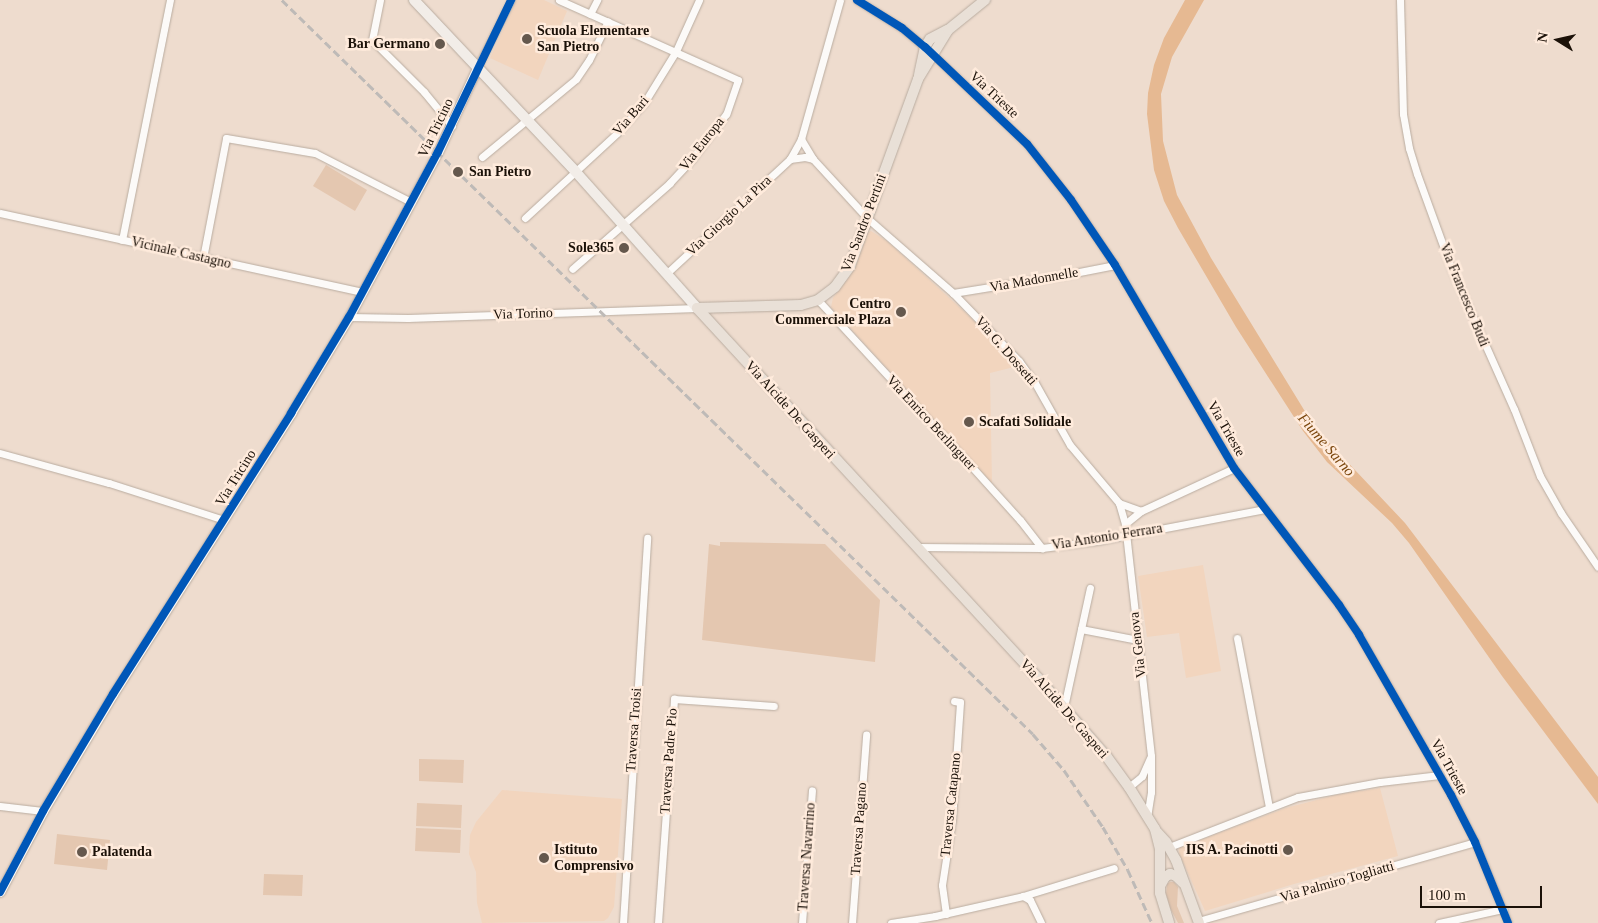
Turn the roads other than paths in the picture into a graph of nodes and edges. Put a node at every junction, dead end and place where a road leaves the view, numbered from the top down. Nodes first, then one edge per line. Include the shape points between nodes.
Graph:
1 (170, 0) edge
2 (380, 0) edge
3 (414, 0) edge
4 (511, 0) edge
5 (558, 0) edge
6 (597, 0) edge
7 (699, 0) edge
8 (840, 0) edge
9 (857, 0) edge
10 (984, 0) edge
11 (1400, 0) edge
12 (590, 14) junction
13 (608, 21) junction
14 (948, 30) junction
15 (925, 47) junction
16 (676, 51) junction
17 (933, 54) junction
18 (477, 68) junction
19 (918, 79) junction
20 (528, 121) junction
21 (452, 126) junction
22 (801, 139) junction
23 (482, 158) dead end
24 (790, 159) junction
25 (813, 159) junction
26 (574, 171) junction
27 (411, 202) junction
28 (0, 213) edge
29 (524, 218) dead end
30 (867, 218) junction
31 (623, 224) junction
32 (122, 240) junction
33 (202, 258) junction
34 (1115, 265) junction
35 (572, 269) dead end
36 (667, 273) junction
37 (363, 292) junction
38 (953, 293) junction
39 (818, 300) junction
40 (697, 308) junction
41 (349, 317) junction
42 (0, 453) edge
43 (1234, 468) junction
44 (1119, 503) junction
45 (1265, 509) junction
46 (1141, 510) junction
47 (224, 520) junction
48 (1125, 524) junction
49 (1126, 535) junction
50 (647, 538) dead end
51 (917, 548) junction
52 (1042, 548) junction
53 (1598, 568) edge
54 (1090, 588) dead end
55 (1081, 629) junction
56 (1237, 638) dead end
57 (1138, 640) junction
58 (954, 700) dead end
59 (774, 706) dead end
60 (1064, 707) junction
61 (866, 735) dead end
62 (1151, 756) junction
63 (1440, 775) junction
64 (1129, 787) junction
65 (812, 790) dead end
66 (0, 806) edge
67 (1269, 807) junction
68 (43, 811) junction
69 (1147, 816) junction
70 (1155, 829) junction
71 (1475, 842) junction
72 (1169, 847) junction
73 (1114, 868) dead end
74 (1185, 884) junction
75 (1159, 887) junction
76 (0, 892) edge
77 (1023, 896) junction
78 (1503, 909) junction
79 (946, 914) junction
80 (1198, 922) edge
81 (623, 923) edge
82 (658, 923) edge
83 (802, 923) edge
84 (852, 923) edge
85 (891, 923) edge
86 (1041, 923) edge
87 (1169, 923) edge
88 (1439, 923) edge
89 (1508, 923) edge

1 - 32 street
2 - 21 street via 372,40 424,92
3 - 18 main road, Via Alcide De Gasperi
4 - 18 street
5 - 12 street
6 - 12 street
7 - 16 street, Via Bari
8 - 22 street, Via Giorgio La Pira
9 - 15 street, Via Trieste via 902,28
10 - 14 main road
11 - 53 street, Via Francesco Budi via 1403,114 1417,174 1452,270 1540,476 1561,514
12 - 13 street
13 - 16 street
13 - 20 street via 589,60 576,78
14 - 15 main road via 930,39
14 - 17 main road, Via Sandro Pertini
15 - 17 street, Via Trieste
15 - 19 main road, Via Sandro Pertini
16 - 26 street, Via Bari via 644,103 617,133
16 - 31 street, Via Europa via 738,80 726,114 710,136 670,183
17 - 19 main road, Via Sandro Pertini
17 - 34 street, Via Trieste via 1027,144 1071,200
18 - 20 main road, Via Alcide De Gasperi
18 - 21 street, Via Tricino
19 - 30 main road, Via Sandro Pertini
20 - 23 street
20 - 26 main road, Via Alcide De Gasperi
21 - 27 street, Via Tricino
22 - 24 street, Via Giorgio La Pira
22 - 25 street
24 - 25 street
24 - 36 street, Via Giorgio La Pira
25 - 30 street, Via G. Dossetti
26 - 29 street, Via Bari
26 - 31 main road, Via Alcide De Gasperi
27 - 33 street via 315,153 226,138
27 - 37 street, Via Tricino
28 - 32 street, Vicinale Castagno
30 - 38 street, Via G. Dossetti
30 - 39 main road, Via Sandro Pertini via 847,271 836,287
31 - 35 street
31 - 36 main road, Via Alcide De Gasperi
32 - 33 street, Vicinale Castagno
33 - 37 street, Vicinale Castagno
34 - 38 street, Via Madonnelle
34 - 43 street, Via Trieste
36 - 40 main road, Via Alcide De Gasperi
37 - 41 street, Via Tricino
38 - 44 street, Via G. Dossetti via 1028,373 1070,445
39 - 40 main road, Via Sandro Pertini via 800,306
39 - 52 street, Via Enrico Berlinguer via 970,464
40 - 41 street, Via Torino via 448,317
40 - 51 main road, Via Alcide De Gasperi
41 - 47 street, Via Tricino
42 - 47 street
43 - 45 street, Via Trieste
43 - 46 street
44 - 46 street
44 - 48 street, Via G. Dossetti
45 - 49 street, Via Antonio Ferrara
45 - 63 street, Via Trieste via 1359,635
46 - 48 street
47 - 68 street, Via Tricino
48 - 49 street, Via G. Dossetti
49 - 52 street, Via Antonio Ferrara
49 - 57 street, Via Genova
50 - 81 street, Traversa Troisi
51 - 52 street, Via Antonio Ferrara
51 - 60 main road, Via Alcide De Gasperi
54 - 55 street
55 - 57 street
55 - 60 street
56 - 67 street
57 - 62 street, Via Genova
58 - 79 street, Traversa Catapano via 960,702 952,820 942,885
59 - 82 street, Traversa Padre Pio via 674,699
60 - 64 main road, Via Alcide De Gasperi
61 - 84 street, Traversa Pagano
62 - 64 street via 1142,776
62 - 69 street, Via Genova
63 - 67 street via 1380,782
63 - 71 street, Via Trieste
64 - 69 main road, Via Alcide De Gasperi
65 - 83 street, Traversa Navarrino
66 - 68 street
67 - 72 street
68 - 76 street, Via Tricino
69 - 70 main road, Via Alcide De Gasperi
70 - 72 main road, Via Alcide De Gasperi
70 - 75 main road, Via Alcide De Gasperi via 1161,855
71 - 78 street, Via Trieste
71 - 80 street, Via Palmiro Togliatti
72 - 74 main road, Via Alcide De Gasperi
73 - 77 street
74 - 75 main road via 1170,874 1164,876
74 - 80 main road, Via Alcide De Gasperi
75 - 87 main road, Via Alcide De Gasperi
77 - 79 street
77 - 86 street via 1030,900
78 - 88 street
78 - 89 street, Via Trieste
79 - 85 street

